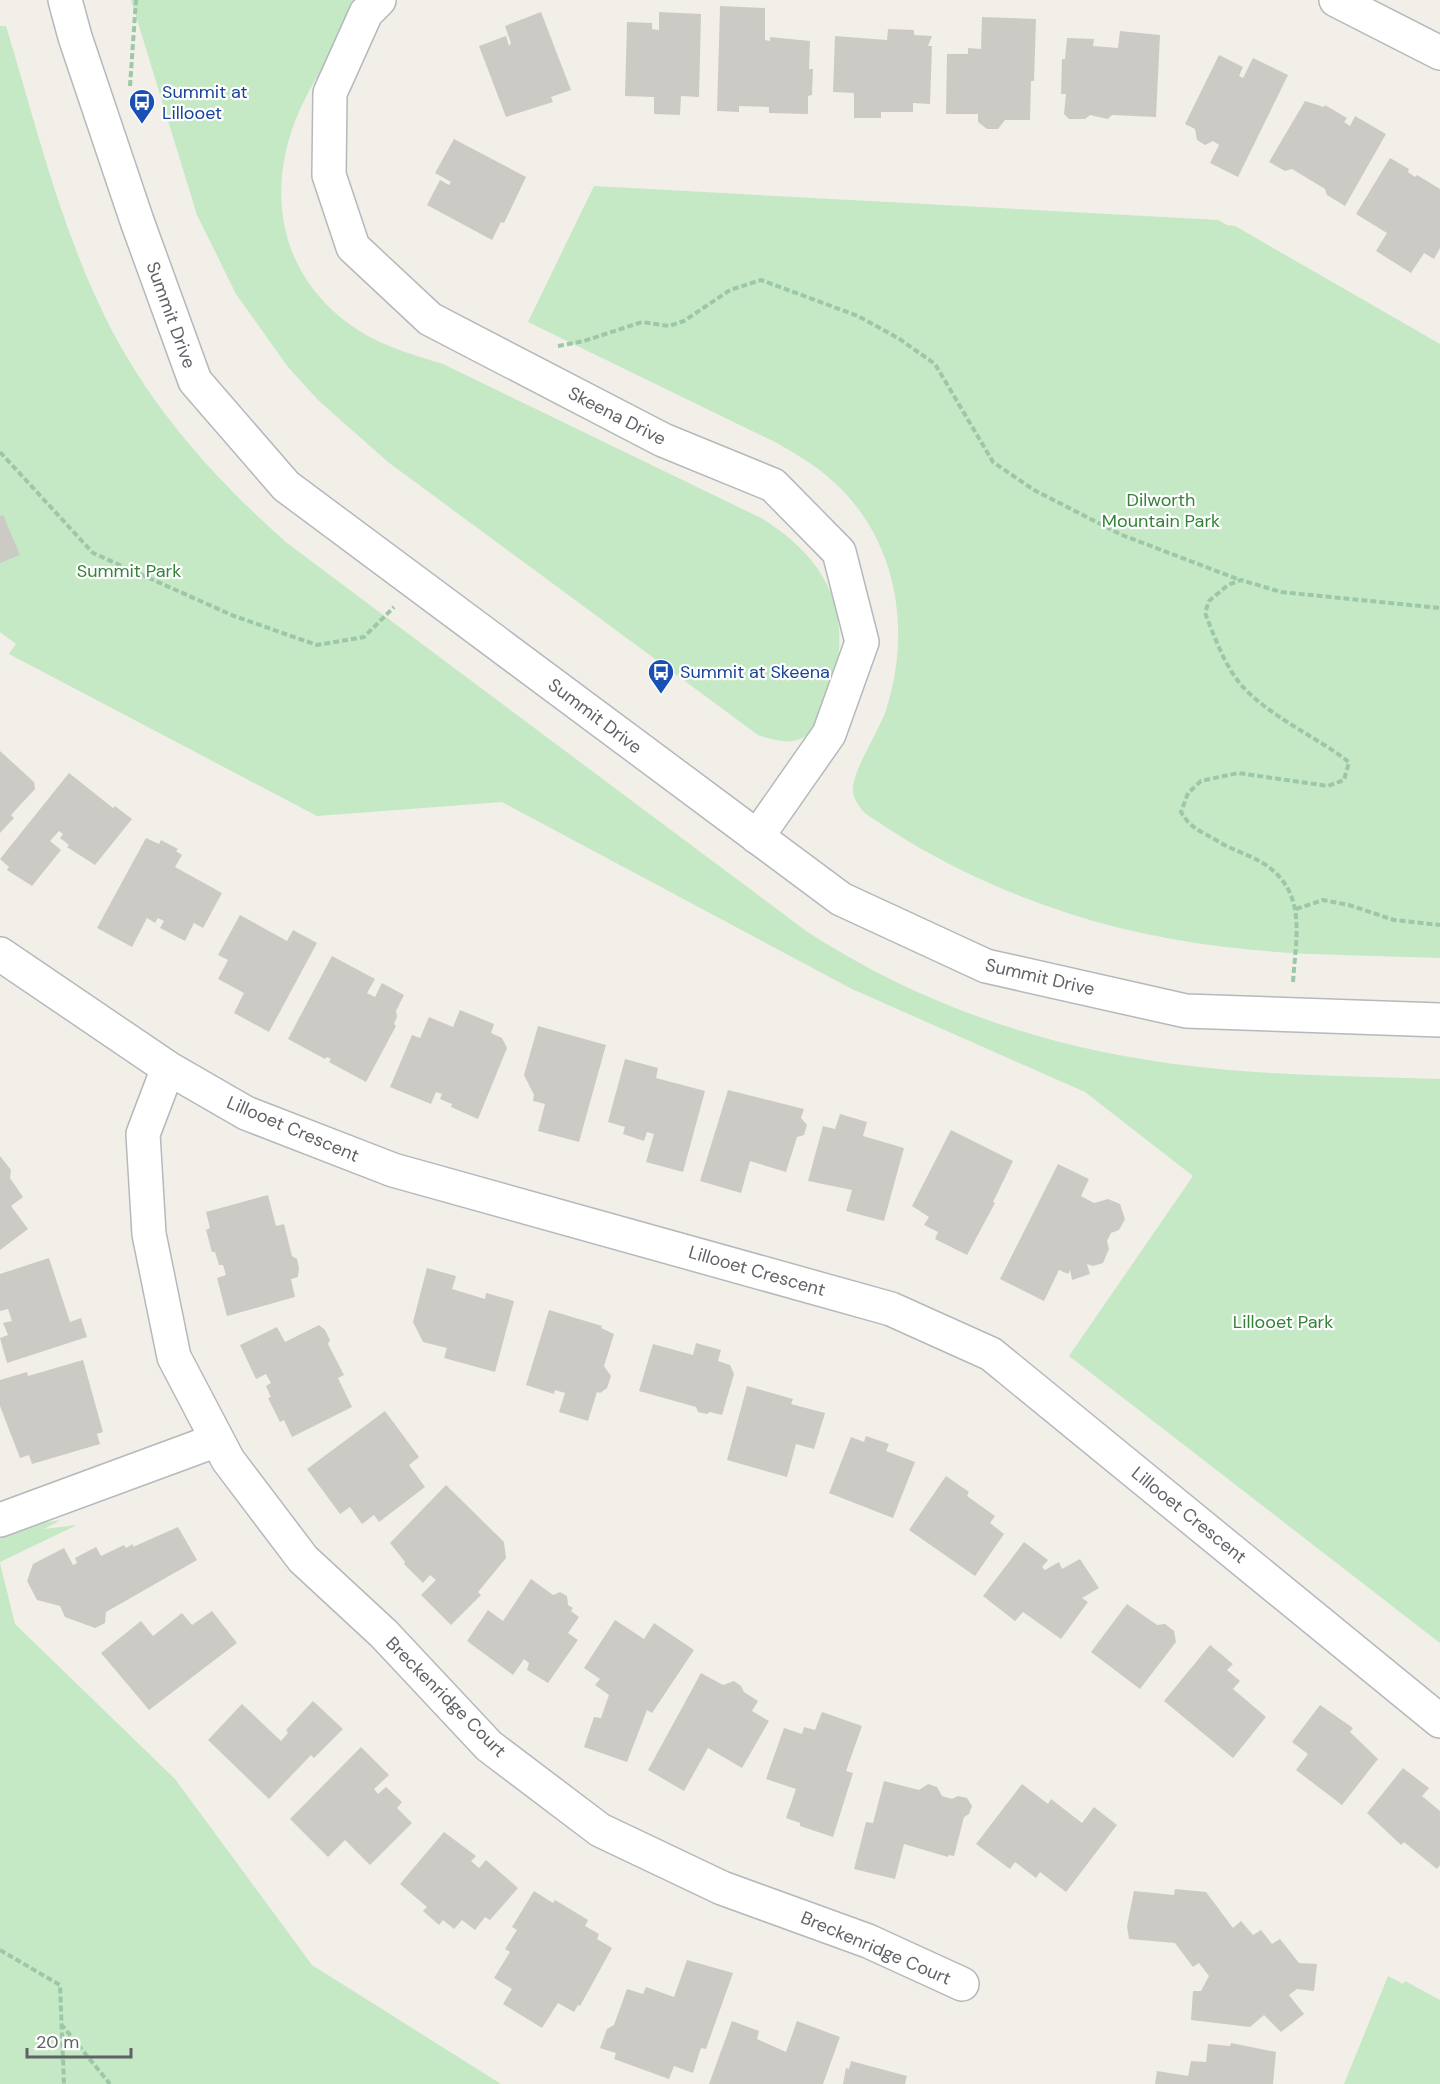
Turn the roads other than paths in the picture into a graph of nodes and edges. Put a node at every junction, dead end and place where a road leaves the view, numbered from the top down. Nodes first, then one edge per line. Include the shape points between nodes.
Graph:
1 (65, 0) edge
2 (379, 0) edge
3 (1336, 0) edge
4 (1440, 53) edge
5 (757, 837) junction
6 (0, 954) edge
7 (1440, 1020) edge
8 (168, 1068) junction
9 (217, 1440) junction
10 (0, 1521) edge
11 (1440, 1721) edge
12 (962, 1984) dead end

1 - 5 street, Summit Drive via 137,221 195,381 286,486
2 - 5 street, Skeena Drive via 366,14 330,93 329,175 353,247 430,319 663,440 773,485 839,552 862,642 829,734
3 - 4 street
5 - 7 street, Summit Drive via 842,899 986,966 1186,1011
6 - 8 street, Lillooet Crescent
8 - 9 street, Breckenridge Court via 143,1134 150,1234 174,1358
8 - 11 street, Lillooet Crescent via 246,1113 393,1170 891,1309 991,1354
9 - 10 street
9 - 12 street, Breckenridge Court via 303,1559 384,1634 489,1746 600,1830 722,1888 868,1941

